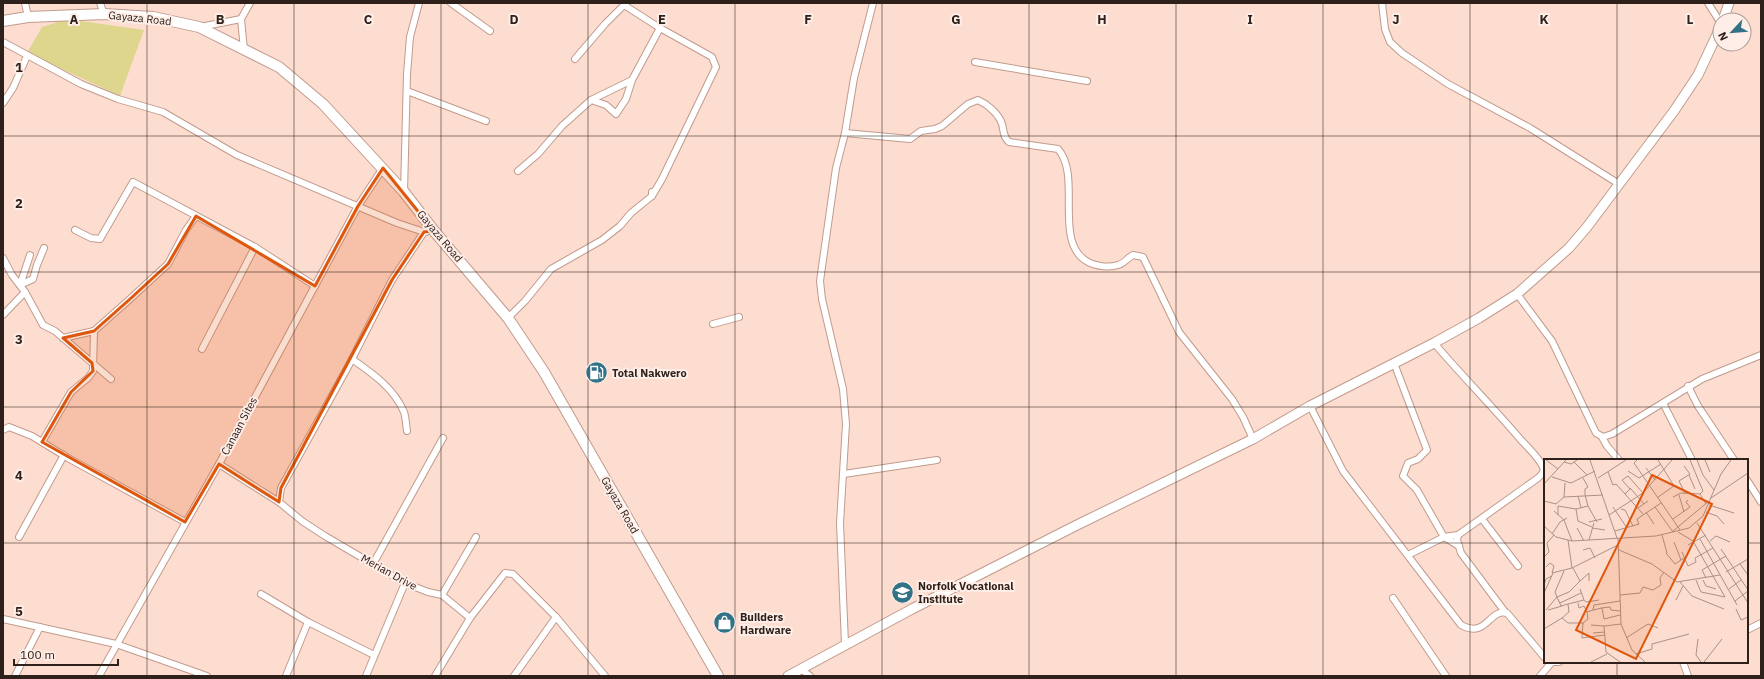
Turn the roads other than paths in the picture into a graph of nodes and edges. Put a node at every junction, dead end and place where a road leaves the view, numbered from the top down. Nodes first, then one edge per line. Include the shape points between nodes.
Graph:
1 (25, 3) edge
2 (100, 3) edge
3 (250, 3) edge
4 (419, 3) edge
5 (451, 3) edge
6 (873, 3) edge
7 (1382, 3) edge
8 (1708, 3) edge
9 (625, 4) edge
10 (1714, 12) edge
11 (104, 14) junction
12 (28, 17) junction
13 (241, 19) junction
14 (3, 21) edge
15 (198, 27) junction
16 (660, 28) junction
17 (490, 31) dead end
18 (3, 42) edge
19 (1712, 45) edge
20 (244, 50) junction
21 (27, 56) junction
22 (576, 60) dead end
23 (975, 62) dead end
24 (632, 80) junction
25 (1087, 81) dead end
26 (407, 91) junction
27 (591, 100) junction
28 (3, 103) edge
29 (486, 121) dead end
30 (845, 133) junction
31 (383, 168) junction
32 (518, 171) dead end
33 (1619, 184) junction
34 (404, 192) junction
35 (358, 206) junction
36 (196, 216) junction
37 (75, 230) dead end
38 (429, 231) junction
39 (254, 247) junction
40 (44, 248) dead end
41 (30, 255) dead end
42 (3, 258) edge
43 (20, 285) junction
44 (315, 286) junction
45 (25, 292) junction
46 (1517, 294) junction
47 (3, 315) edge
48 (739, 317) dead end
49 (508, 318) junction
50 (713, 324) dead end
51 (94, 332) junction
52 (63, 338) junction
53 (1434, 343) junction
54 (202, 350) dead end
55 (1761, 355) edge
56 (352, 359) junction
57 (92, 363) junction
58 (1394, 363) junction
59 (111, 380) dead end
60 (1688, 386) junction
61 (1663, 403) junction
62 (1310, 406) junction
63 (3, 430) edge
64 (407, 431) dead end
65 (1602, 437) junction
66 (443, 438) dead end
67 (1253, 440) junction
68 (42, 442) junction
69 (64, 455) junction
70 (1618, 459) edge
71 (1691, 459) edge
72 (1733, 459) edge
73 (937, 460) dead end
74 (219, 464) junction
75 (844, 474) junction
76 (1748, 482) edge
77 (279, 502) junction
78 (1761, 502) edge
79 (1482, 520) junction
80 (185, 522) junction
81 (1458, 535) junction
82 (20, 537) dead end
83 (476, 537) dead end
84 (1444, 537) junction
85 (1459, 546) junction
86 (1408, 555) junction
87 (373, 564) junction
88 (1518, 566) dead end
89 (405, 583) junction
90 (261, 594) dead end
91 (442, 595) junction
92 (1393, 598) dead end
93 (1505, 612) junction
94 (556, 617) junction
95 (470, 618) junction
96 (3, 619) edge
97 (308, 622) junction
98 (1761, 623) edge
99 (40, 627) junction
100 (1748, 630) edge
101 (116, 644) junction
102 (845, 644) junction
103 (374, 656) junction
104 (1544, 657) edge
105 (1550, 663) edge
106 (1683, 663) edge
107 (801, 668) junction
108 (600, 670) junction
109 (14, 676) edge
110 (99, 676) edge
111 (208, 676) edge
112 (286, 676) edge
113 (366, 676) edge
114 (435, 676) edge
115 (514, 676) edge
116 (597, 676) edge
117 (605, 676) edge
118 (718, 676) edge
119 (788, 676) edge
120 (810, 676) edge
121 (1446, 676) edge
122 (1540, 676) edge
123 (1688, 676) edge

1 - 12 street
2 - 11 street
3 - 13 street
4 - 26 street via 410,37
5 - 17 street
6 - 30 street via 854,78
7 - 33 street via 1385,29 1390,42 1402,53 1448,84 1530,128
8 - 10 street
9 - 16 street
9 - 22 street
11 - 12 main road, Gayaza Road
11 - 15 main road, Gayaza Road via 153,17
12 - 14 main road, Gayaza Road
13 - 15 street
13 - 20 street
15 - 20 main road, Gayaza Road
16 - 24 street
16 - 49 street via 712,57 716,67 662,179 652,194 620,226 602,240 551,270
18 - 21 street
19 - 33 street via 1698,75 1678,105
20 - 31 main road, Gayaza Road via 278,67 323,104
21 - 28 street
21 - 35 street via 81,84 118,99 163,112 237,155
23 - 25 street
24 - 27 street
24 - 27 street via 626,100 616,114 606,105
26 - 29 street
26 - 34 street
27 - 32 street
30 - 67 street via 910,140 921,131 942,126 968,104 978,100 1000,119 1005,138 1009,142 1058,149 1066,168 1071,235 1077,252 1085,260 1104,266 1120,265 1136,255 1143,257 1179,332 1232,399
30 - 75 street via 836,168 820,281 844,397
31 - 34 main road, Gayaza Road
31 - 35 street, Canaan Sites
33 - 46 street via 1569,248
34 - 38 main road, Gayaza Road
35 - 38 street via 397,223
35 - 44 street, Canaan Sites
36 - 37 street via 133,182 100,239 91,238
36 - 39 street
36 - 51 street via 168,264
38 - 49 main road, Gayaza Road
38 - 56 street via 392,280
39 - 44 street
39 - 54 street
40 - 43 street via 33,279
41 - 43 street
42 - 43 street
43 - 45 street
44 - 74 street, Canaan Sites
45 - 47 street
45 - 52 street via 43,326 56,331
46 - 53 street
46 - 65 street via 1552,341 1596,434
48 - 50 street
49 - 118 main road, Gayaza Road via 544,372
51 - 52 street
51 - 57 street
52 - 57 street
53 - 58 street
53 - 79 street via 1496,409 1544,469 1538,478
55 - 60 street
56 - 64 street via 392,391 404,413
56 - 77 street via 281,488
57 - 59 street
57 - 68 street via 94,371 71,392
58 - 62 street
58 - 84 street via 1427,450 1418,459 1408,463 1402,476 1417,490
60 - 61 street
60 - 72 street via 1698,406
61 - 65 street via 1612,434
61 - 71 street
62 - 67 street
62 - 86 street via 1343,471
63 - 68 street via 9,427
65 - 70 street
66 - 87 street
67 - 102 street via 1075,526
68 - 69 street
69 - 80 street
69 - 82 street
73 - 75 street
74 - 77 street, Merian Drive
74 - 80 street, Canaan Sites
75 - 102 street via 840,523
76 - 78 street
77 - 87 street, Merian Drive via 302,521
79 - 81 street
79 - 88 street
80 - 101 street, Canaan Sites
81 - 84 street
81 - 85 street via 1456,540
83 - 91 street
84 - 85 street
84 - 86 street
85 - 93 street via 1467,561
86 - 93 street via 1461,625 1476,629 1494,616
87 - 89 street, Merian Drive
89 - 91 street, Merian Drive
89 - 103 street
90 - 97 street
91 - 95 street, Merian Drive
92 - 121 street
93 - 104 street
94 - 95 street via 533,592 509,572 505,573
94 - 108 street
94 - 115 street
95 - 114 street
96 - 99 street
97 - 103 street
97 - 112 street
98 - 100 street
99 - 101 street
99 - 109 street
101 - 110 street, Canaan Sites
101 - 111 street
102 - 107 street
103 - 113 street
105 - 122 street
106 - 123 street
107 - 119 street
107 - 120 street
108 - 116 street
108 - 117 street

